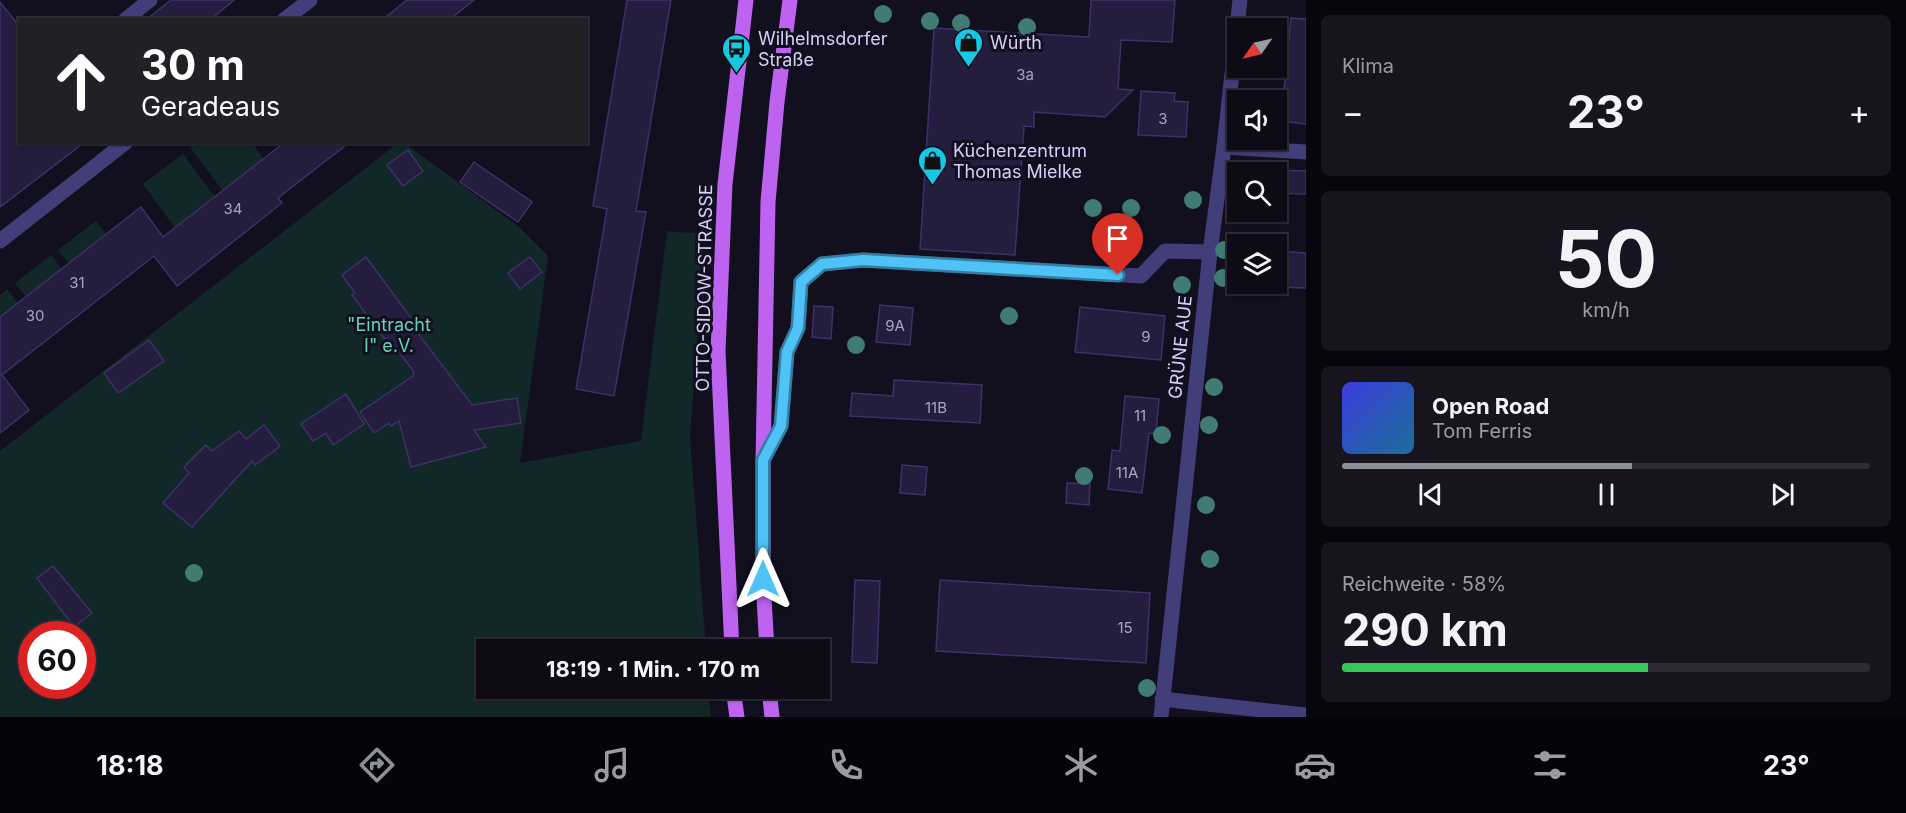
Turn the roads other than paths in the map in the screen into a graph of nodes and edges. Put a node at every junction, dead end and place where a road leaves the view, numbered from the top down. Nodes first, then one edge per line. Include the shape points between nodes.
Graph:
1 (150, 0) edge
2 (310, 0) edge
3 (746, 0) edge
4 (790, 0) edge
5 (1240, 0) edge
6 (128, 18) edge
7 (287, 18) edge
8 (123, 144) edge
9 (1224, 147) junction
10 (1306, 152) edge
11 (0, 241) edge
12 (1210, 252) junction
13 (763, 460) junction
14 (731, 639) edge
15 (766, 639) edge
16 (735, 699) edge
17 (770, 699) edge
18 (1162, 699) junction
19 (1297, 716) edge
20 (737, 717) edge
21 (772, 717) edge
22 (1161, 717) edge

1 - 6 street
2 - 7 street
3 - 14 main road, OTTO-SIDOW-STRASSE via 725,184 718,351
4 - 13 main road via 768,202
5 - 9 street, GRÜNE AUE
8 - 11 street
9 - 10 street
9 - 12 street, GRÜNE AUE
12 - 13 street via 1165,251 1141,276 863,260 822,264 801,282 798,328 787,352 781,426
12 - 18 street, GRÜNE AUE
13 - 15 main road
16 - 20 main road
17 - 21 main road
18 - 19 street
18 - 22 street, GRÜNE AUE

